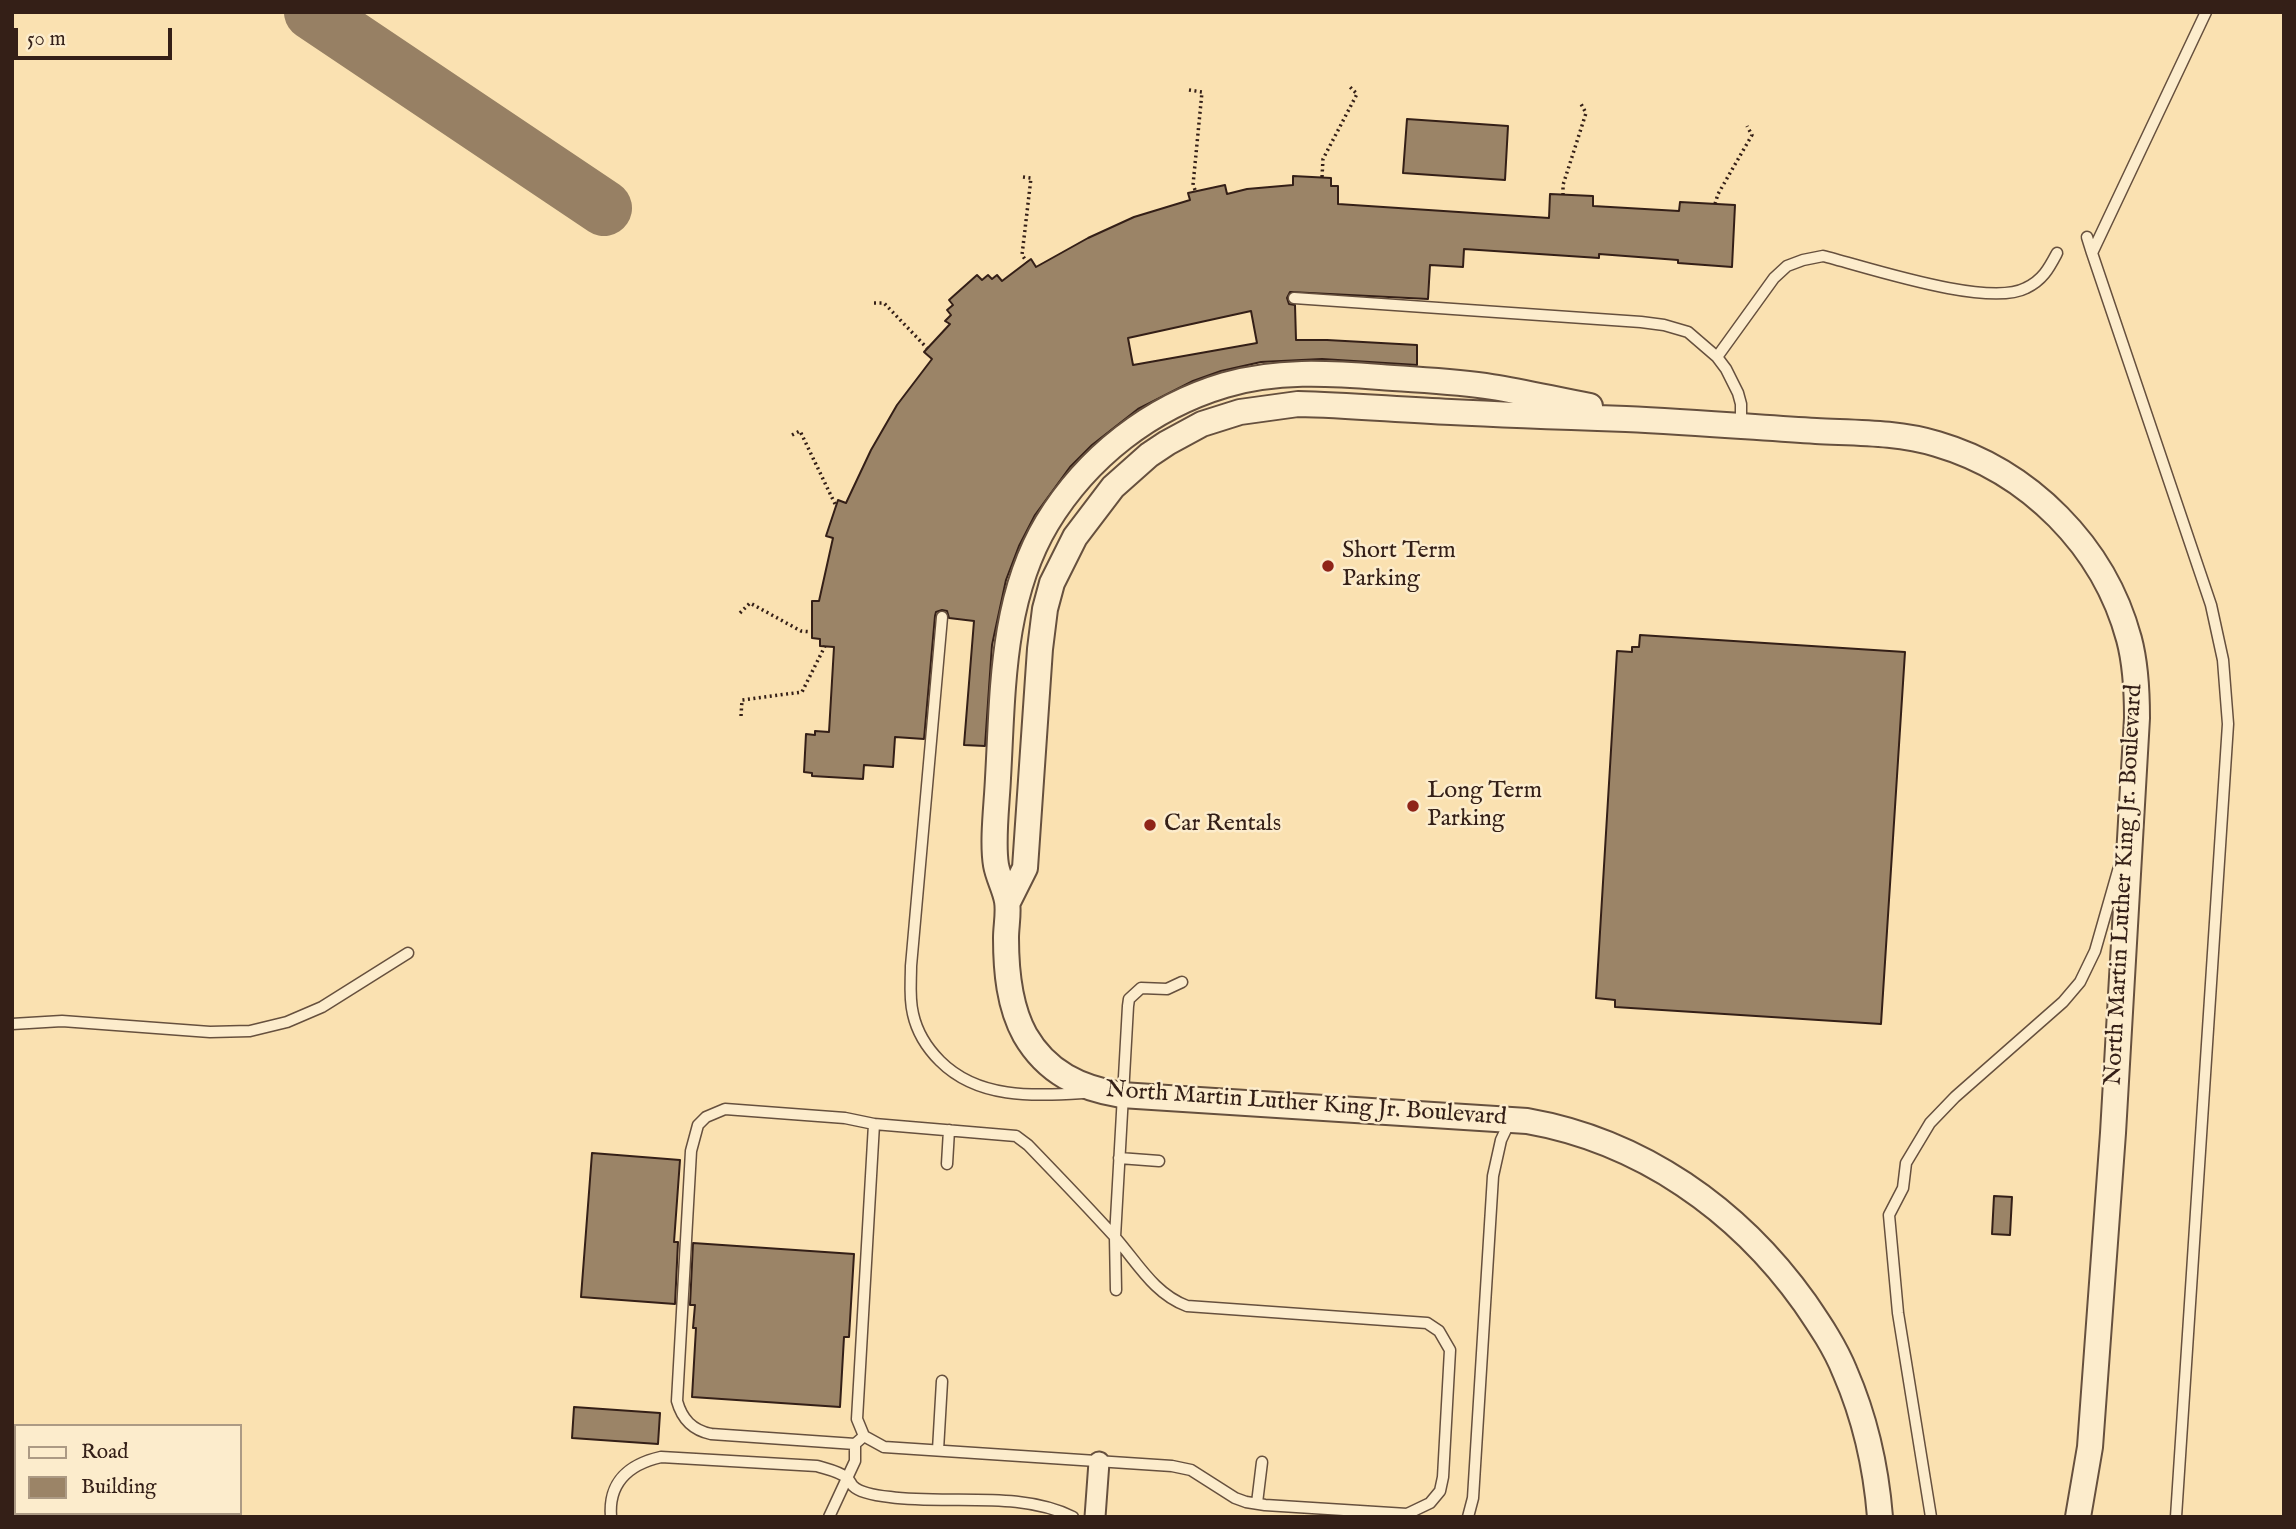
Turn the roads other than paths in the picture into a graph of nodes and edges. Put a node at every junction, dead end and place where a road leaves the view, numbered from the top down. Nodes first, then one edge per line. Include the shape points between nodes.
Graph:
1 (2206, 12) edge
2 (2087, 237) dead end
3 (2057, 253) dead end
4 (2092, 253) junction
5 (1294, 298) dead end
6 (1717, 357) junction
7 (1712, 424) junction
8 (1741, 426) junction
9 (942, 617) dead end
10 (2130, 825) junction
11 (1007, 902) junction
12 (408, 954) dead end
13 (1182, 982) dead end
14 (12, 1024) edge
15 (1111, 1094) junction
16 (1510, 1120) junction
17 (874, 1124) junction
18 (949, 1130) junction
19 (1119, 1158) junction
20 (1159, 1161) dead end
21 (947, 1164) dead end
22 (1115, 1237) junction
23 (1116, 1290) dead end
24 (942, 1381) dead end
25 (864, 1436) junction
26 (855, 1444) junction
27 (939, 1450) junction
28 (1099, 1462) junction
29 (1262, 1462) dead end
30 (847, 1478) junction
31 (1257, 1503) junction
32 (611, 1517) edge
33 (829, 1517) edge
34 (1073, 1517) edge
35 (1095, 1517) edge
36 (1468, 1517) edge
37 (1880, 1517) edge
38 (1931, 1517) edge
39 (2078, 1517) edge
40 (2176, 1517) edge

1 - 4 lane
2 - 4 lane
3 - 6 lane via 2044,277 2025,289 2004,294 1976,293 1822,256 1803,260 1774,278
4 - 40 lane via 2211,606 2223,660 2228,724
5 - 6 lane via 1664,325 1688,332
6 - 8 lane via 1738,393
7 - 8 street, North Martin Luther King Jr. Boulevard
7 - 11 street, North Martin Luther King Jr. Boulevard via 1282,405 1202,424 1149,455 1093,511 1052,583 1040,649 1025,868
7 - 11 street, North Martin Luther King Jr. Boulevard via 1475,384 1287,374 1245,380 1194,396 1122,438 1083,476 1046,525 1026,566 1016,602 1004,666 996,811 996,864
8 - 10 street, North Martin Luther King Jr. Boulevard via 1898,436 1937,444 2001,472 2050,508 2089,553 2118,605 2130,641 2137,718
9 - 15 lane via 911,966 914,1017 934,1055 975,1085 1016,1094
10 - 38 lane via 2088,969 2063,1002 1930,1123 1906,1163 1903,1188 1889,1215 1898,1314
10 - 39 street, North Martin Luther King Jr. Boulevard via 2090,1447
11 - 15 street, North Martin Luther King Jr. Boulevard via 1009,987 1026,1036 1059,1074
12 - 14 lane via 322,1007 250,1031 62,1021
13 - 15 lane via 1167,989 1141,988 1129,999
15 - 16 street, North Martin Luther King Jr. Boulevard
15 - 19 lane
16 - 36 lane via 1493,1176 1473,1497
16 - 37 street, North Martin Luther King Jr. Boulevard via 1570,1131 1640,1158 1703,1197 1769,1258 1829,1339 1845,1370 1872,1457
17 - 18 lane
17 - 25 lane via 857,1419
17 - 26 lane via 725,1109 698,1125 691,1164 680,1412 698,1431 711,1434
18 - 21 lane
18 - 22 lane via 1016,1136
19 - 20 lane
19 - 22 lane
22 - 23 lane
22 - 31 lane via 1158,1290 1187,1306 1413,1321 1427,1323 1446,1340 1450,1365 1443,1477 1440,1491 1430,1503 1407,1514
24 - 27 lane
25 - 26 lane
25 - 27 lane via 884,1447
26 - 30 lane via 855,1461
27 - 28 lane
28 - 31 lane via 1172,1466 1191,1471 1235,1498
28 - 35 street
29 - 31 lane
30 - 32 lane via 817,1466 662,1457 642,1461 625,1473 616,1486
30 - 33 lane
30 - 34 lane via 855,1488 887,1497 1042,1506

